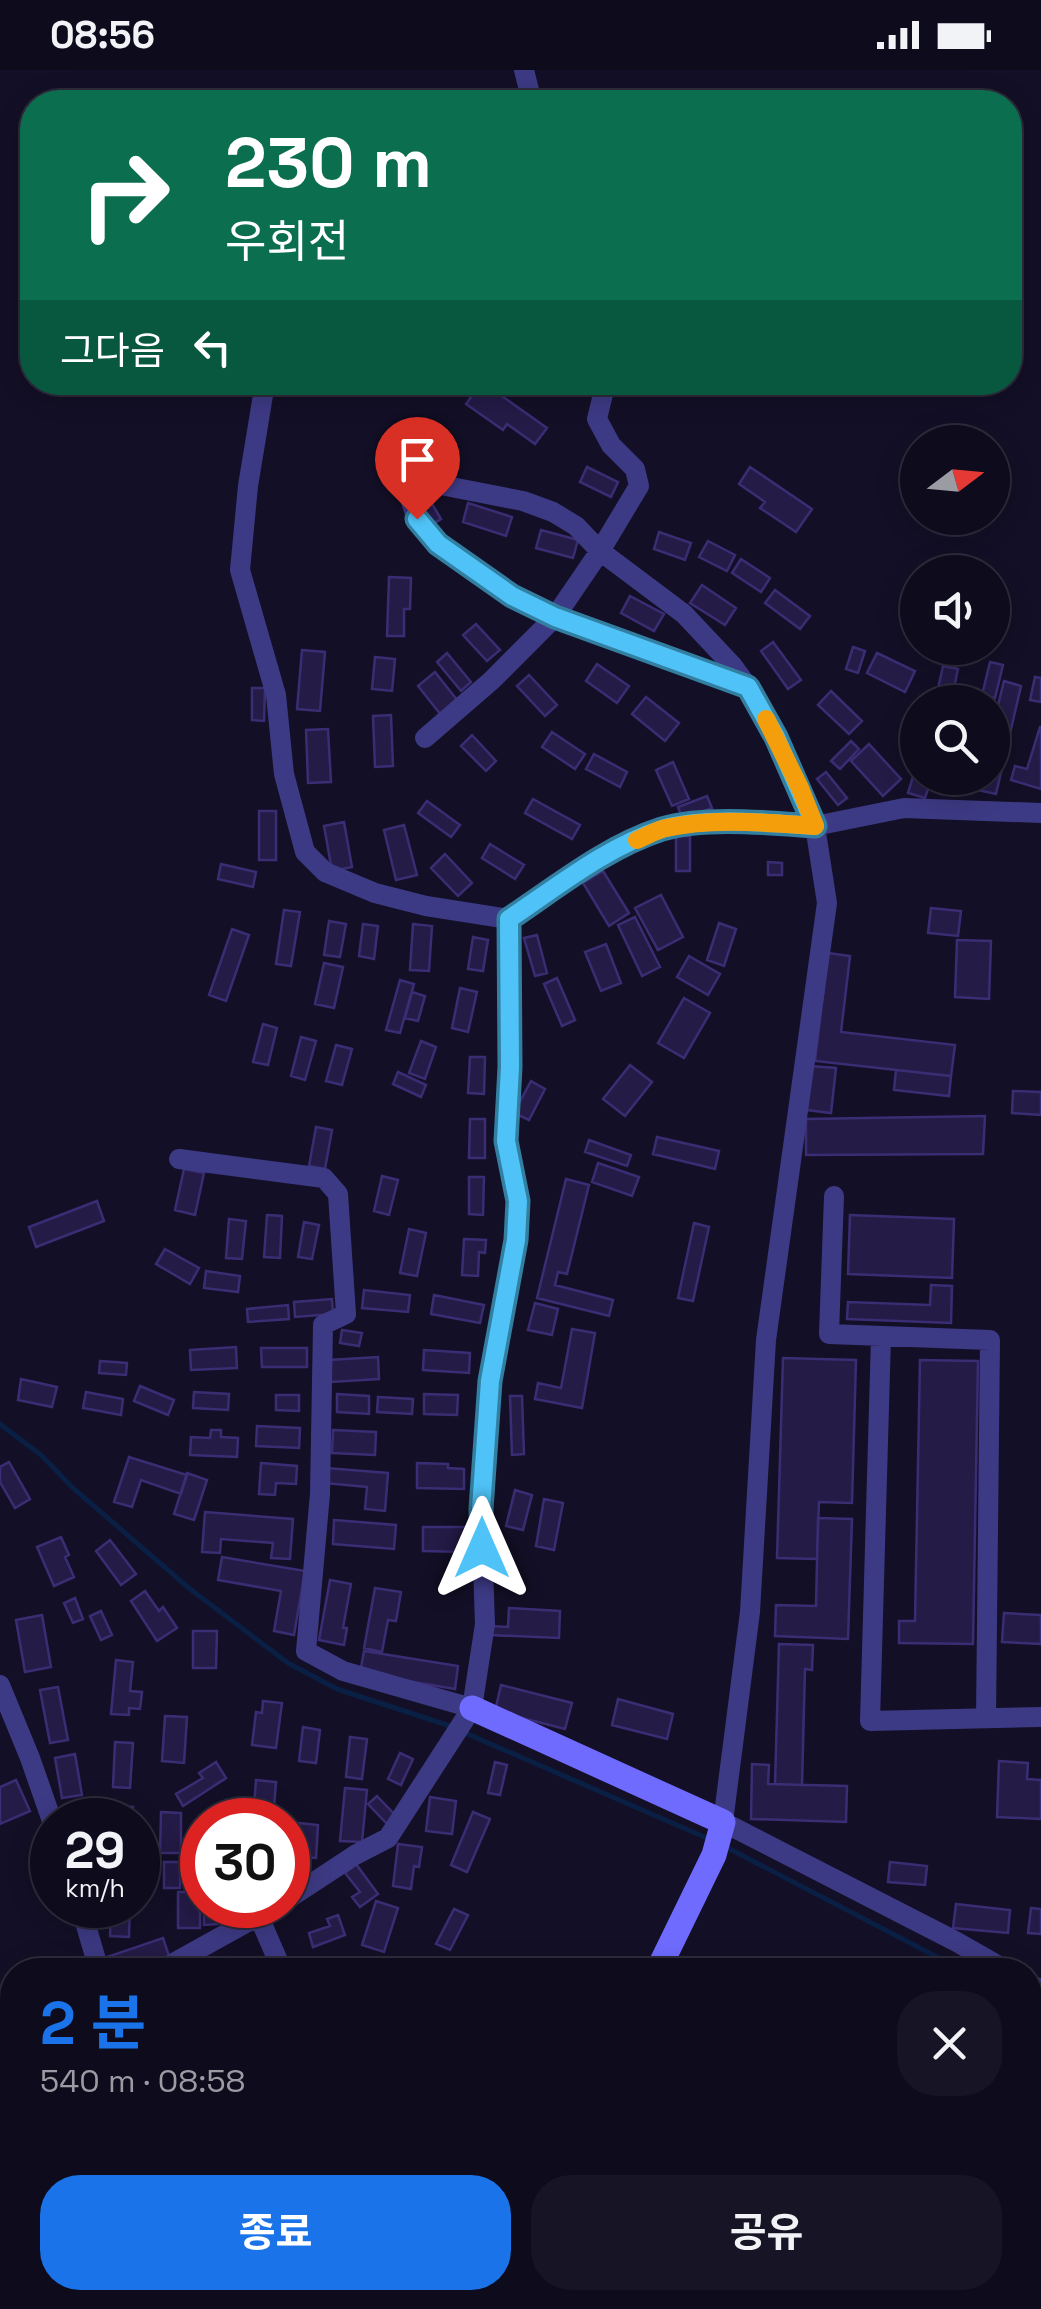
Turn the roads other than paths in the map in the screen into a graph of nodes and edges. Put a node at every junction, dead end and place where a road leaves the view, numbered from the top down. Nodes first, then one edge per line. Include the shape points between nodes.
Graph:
1 (603, 395) edge
2 (263, 396) dead end
3 (600, 551) junction
4 (555, 617) junction
5 (748, 687) junction
6 (424, 738) dead end
7 (1041, 812) edge
8 (815, 826) junction
9 (509, 919) junction
10 (179, 1158) dead end
11 (834, 1196) dead end
12 (881, 1337) junction
13 (0, 1686) edge
14 (472, 1708) junction
15 (1041, 1716) edge
16 (986, 1718) junction
17 (44, 1798) edge
18 (719, 1837) junction
19 (310, 1884) edge
20 (87, 1928) edge
21 (239, 1928) edge
22 (264, 1928) edge
23 (95, 1958) edge
24 (183, 1958) edge
25 (277, 1958) edge
26 (664, 1958) edge
27 (986, 1958) edge

1 - 3 street via 598,419 610,445 635,469 639,486
2 - 9 street via 240,570 276,695 284,774 305,852 325,872 375,892
3 - 4 street
3 - 4 street via 554,512 405,474 417,519 438,544
3 - 5 street via 684,614
4 - 5 street
4 - 6 street
5 - 8 street
7 - 8 street via 904,808
8 - 9 street via 711,822 664,828 583,869
8 - 18 street via 826,903 766,1340 750,1612
9 - 14 street via 506,1141 518,1201 490,1381 481,1509 485,1624
10 - 14 street via 324,1178 338,1194 346,1314 323,1325 320,1494 306,1651 343,1671
11 - 12 street via 830,1334
12 - 16 street via 990,1340
12 - 16 street via 870,1721
13 - 17 street
14 - 18 street
14 - 19 street via 388,1838
15 - 16 street
18 - 26 street
18 - 27 street
20 - 23 street
21 - 24 street
22 - 25 street

